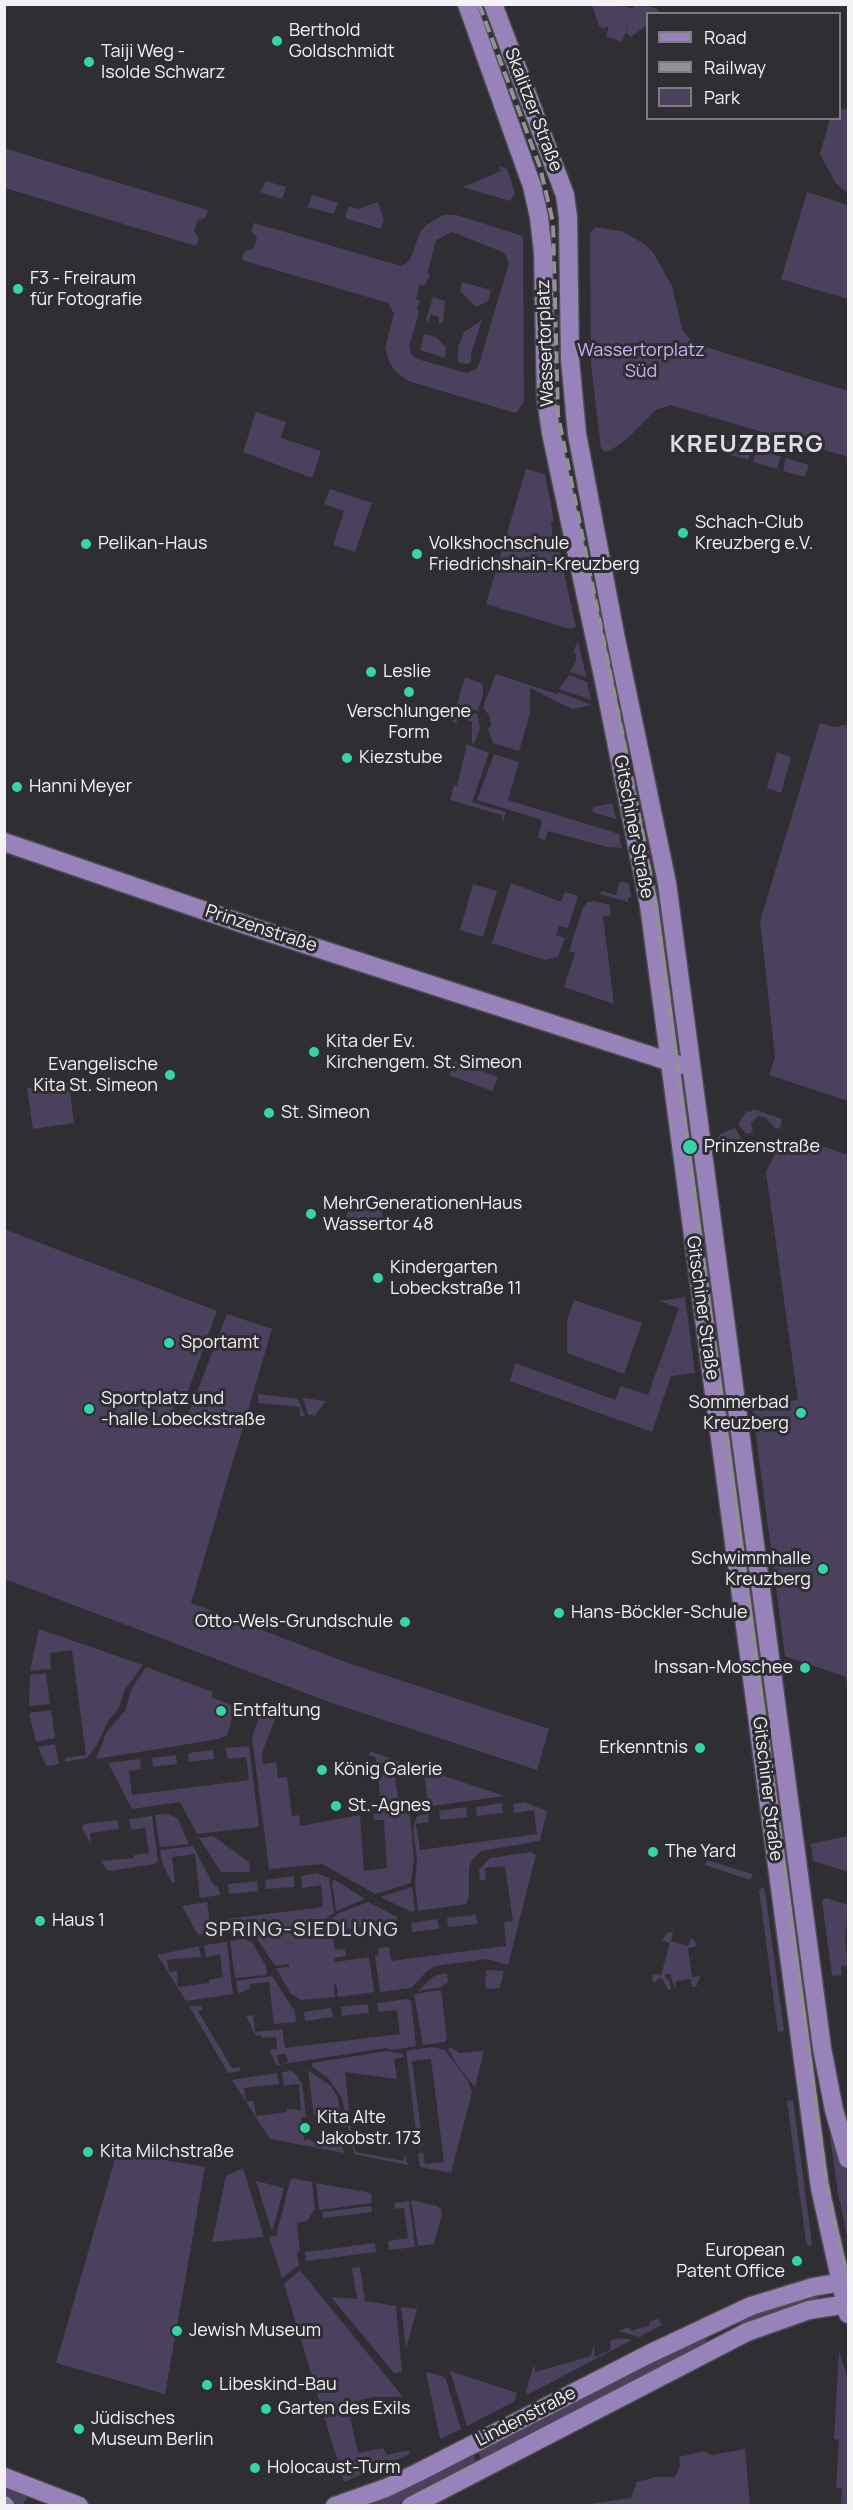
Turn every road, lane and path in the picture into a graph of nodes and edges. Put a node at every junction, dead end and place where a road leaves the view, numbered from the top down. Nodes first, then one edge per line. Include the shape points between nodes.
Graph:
1 (467, 4) edge
2 (493, 4) edge
3 (539, 217) joint
4 (568, 217) joint
5 (558, 469) joint
6 (583, 471) joint
7 (612, 620) junction
8 (592, 624) junction
9 (4, 842) edge
10 (670, 1062) junction
11 (690, 1069) junction
12 (849, 2159) edge
13 (844, 2281) edge
14 (848, 2307) edge
15 (721, 2319) junction
16 (732, 2340) junction
17 (4, 2477) edge
18 (79, 2505) edge
19 (335, 2505) edge
20 (411, 2505) edge

1 - 3 main road, Skalitzer Straße via 532,186
2 - 4 main road, Skalitzer Straße via 561,185
3 - 5 main road, Wassertorplatz via 546,398
4 - 6 main road, Wassertorplatz via 570,359
5 - 8 main road, Gitschiner Straße
6 - 7 main road, Gitschiner Straße
7 - 8 main road
7 - 11 main road, Gitschiner Straße via 667,883
8 - 10 main road, Gitschiner Straße via 643,871
9 - 10 main road, Prinzenstraße
10 - 11 main road, Prinzenstraße
10 - 13 main road, Gitschiner Straße via 820,2188
11 - 12 main road, Gitschiner Straße via 822,2048
13 - 14 main road, Gitschiner Straße
13 - 15 main road, Lindenstraße via 780,2295
14 - 16 main road, Lindenstraße via 785,2317
15 - 16 main road
15 - 19 main road, Lindenstraße via 386,2488
16 - 20 main road, Lindenstraße
17 - 18 main road

